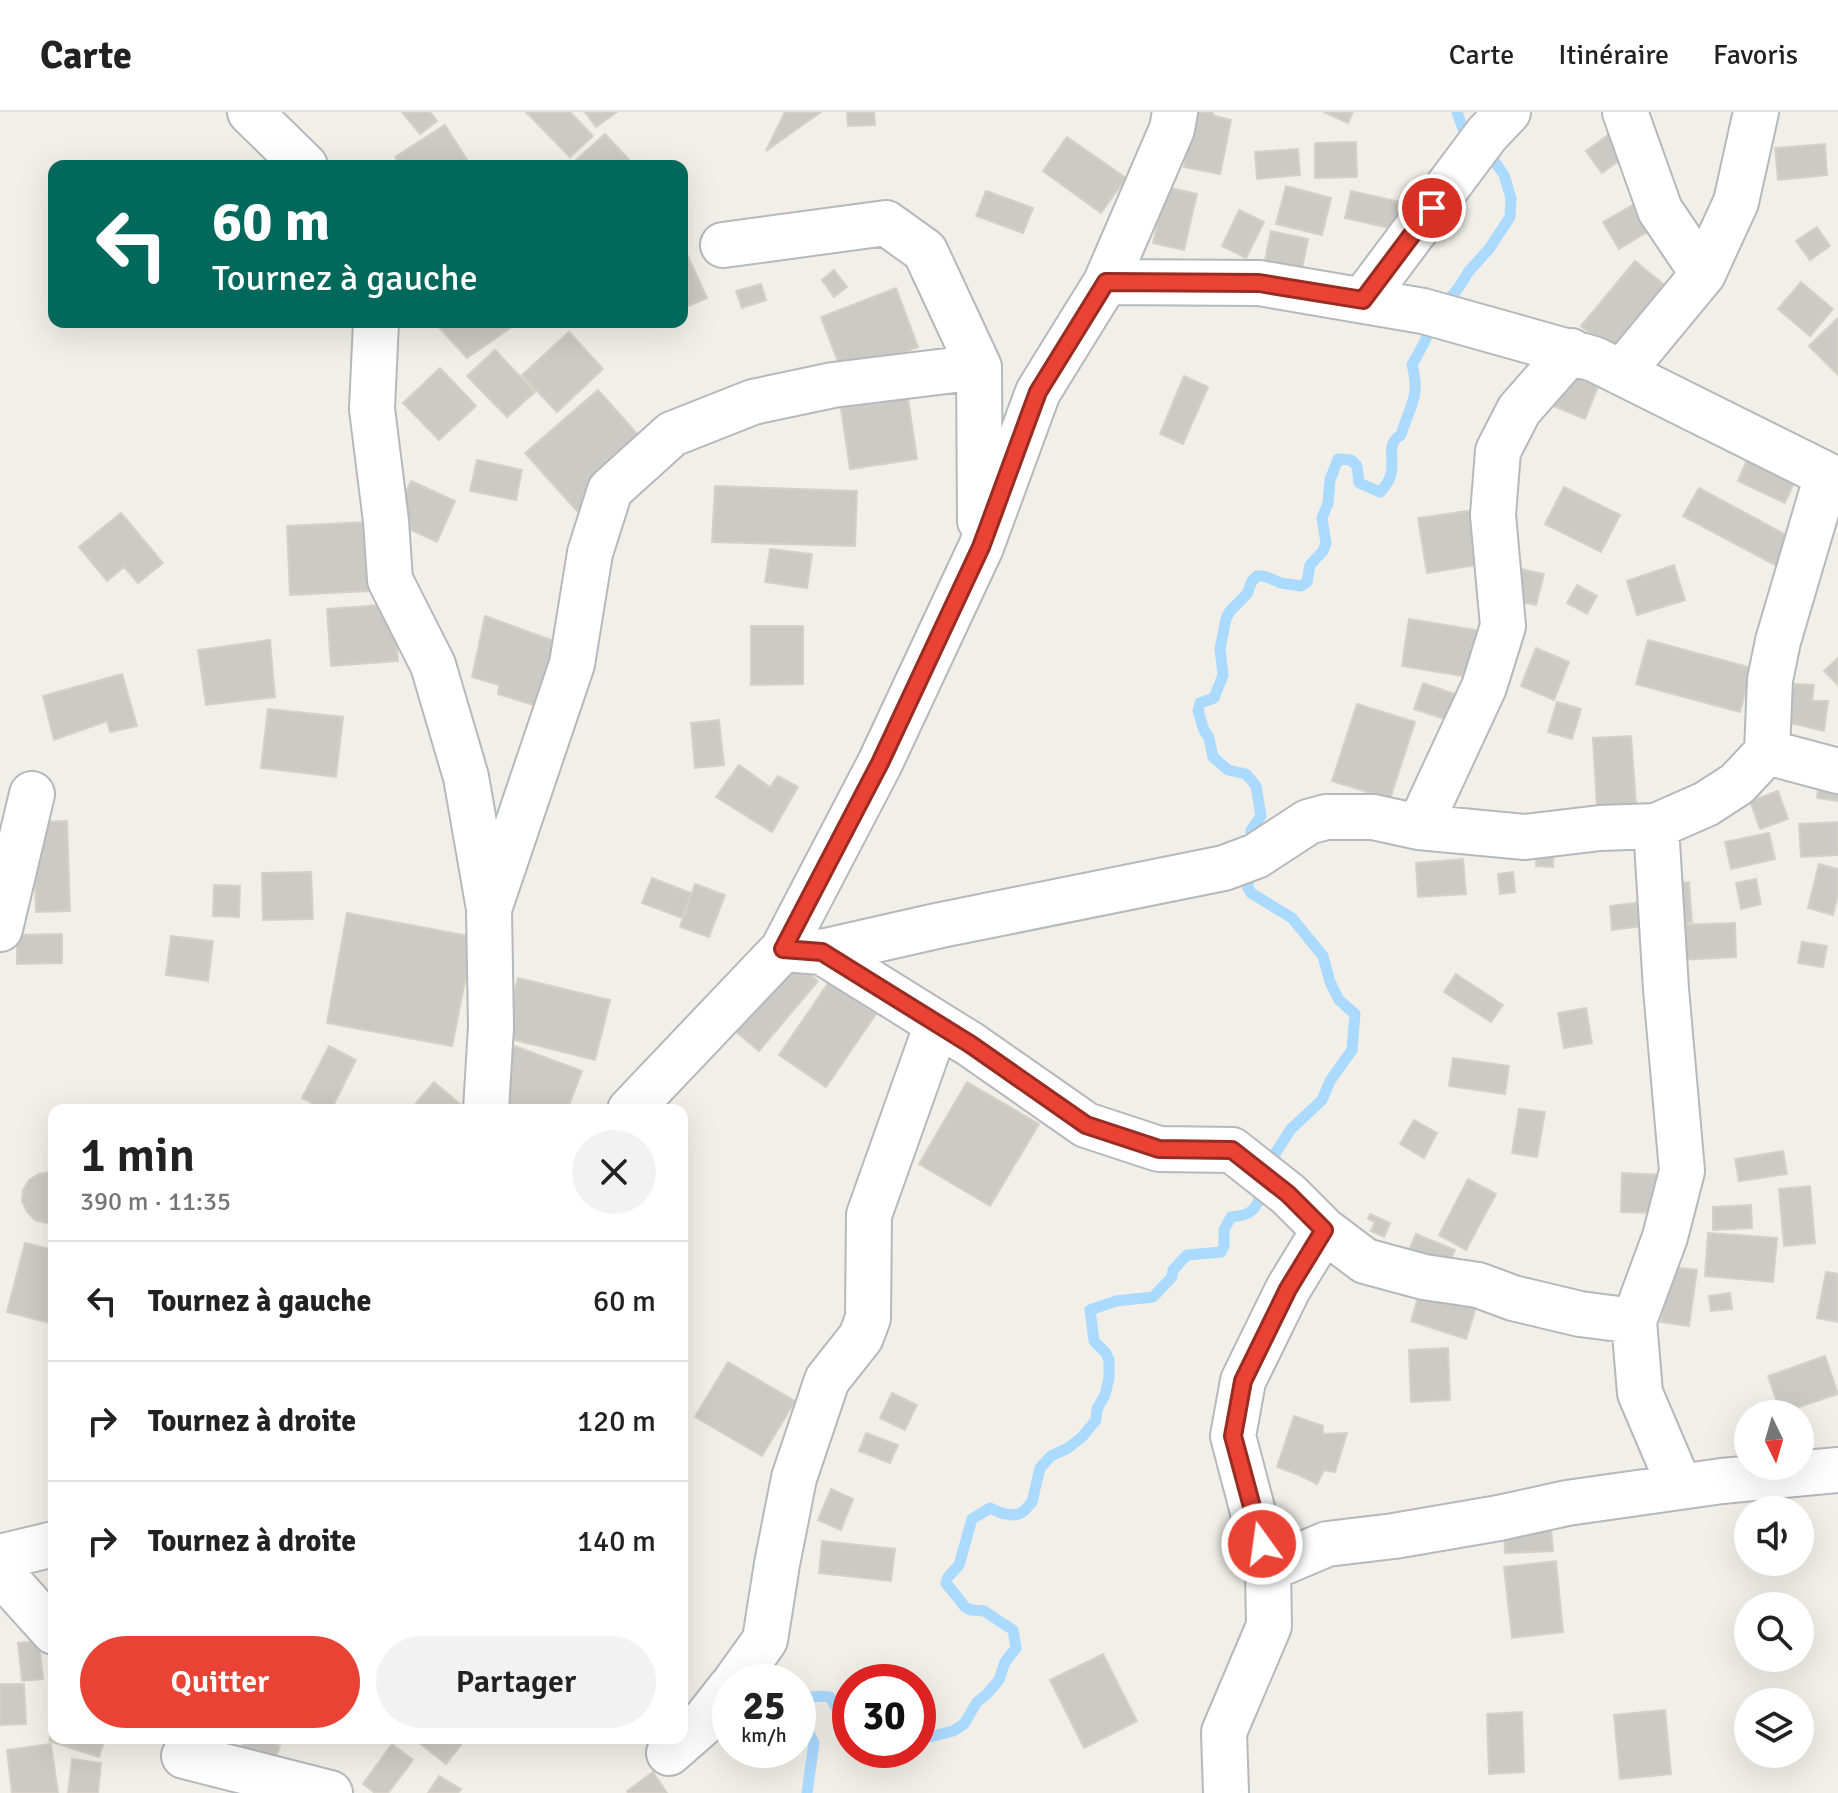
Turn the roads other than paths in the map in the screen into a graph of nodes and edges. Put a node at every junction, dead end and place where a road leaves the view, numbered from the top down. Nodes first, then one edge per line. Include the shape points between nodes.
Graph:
1 (250, 112) edge
2 (1175, 112) edge
3 (1508, 112) edge
4 (1756, 112) edge
5 (1623, 115) edge
6 (299, 160) edge
7 (723, 245) dead end
8 (1703, 274) junction
9 (1106, 282) junction
10 (1363, 300) junction
11 (376, 328) edge
12 (1571, 351) junction
13 (979, 367) junction
14 (1622, 372) junction
15 (1833, 478) edge
16 (981, 547) junction
17 (1767, 752) junction
18 (1838, 771) edge
19 (32, 794) dead end
20 (1656, 826) junction
21 (1419, 827) junction
22 (489, 909) junction
23 (0, 929) edge
24 (803, 950) junction
25 (937, 1024) junction
26 (486, 1104) edge
27 (636, 1104) edge
28 (1324, 1230) junction
29 (1634, 1321) junction
30 (1838, 1470) edge
31 (1680, 1487) junction
32 (48, 1545) edge
33 (0, 1557) edge
34 (1268, 1569) junction
35 (0, 1572) edge
36 (48, 1625) edge
37 (748, 1664) edge
38 (712, 1711) edge
39 (688, 1736) edge
40 (679, 1744) edge
41 (175, 1747) edge
42 (669, 1753) dead end
43 (211, 1793) edge
44 (330, 1793) edge
45 (1226, 1793) edge

1 - 6 street
2 - 9 street
3 - 10 street
4 - 8 street via 1736,202
5 - 8 street via 1660,210
7 - 13 street via 886,223 925,251
8 - 14 street
9 - 10 street via 1259,283
9 - 16 street via 1038,392
10 - 12 street
11 - 22 street via 372,409 390,580 433,665 466,777
12 - 14 street
12 - 21 street via 1519,410 1498,451 1493,515 1503,626 1484,687
13 - 16 street
13 - 22 street via 833,385 753,402 672,434 610,490 590,553 572,664
14 - 15 street
15 - 17 street via 1778,641 1770,680
16 - 24 street via 880,763
17 - 18 street
17 - 20 street via 1737,784
19 - 23 street
20 - 21 street via 1525,837
20 - 29 street via 1682,1171
21 - 24 street via 1373,817 1326,817 1240,862
22 - 26 street
24 - 25 street
24 - 27 street
25 - 28 street via 1086,1125 1159,1149 1232,1150
25 - 37 street via 869,1215 868,1318 861,1337 827,1380 794,1478 765,1640
28 - 29 street via 1365,1261 1580,1314
28 - 34 street via 1243,1381 1233,1436
29 - 31 street via 1640,1393
30 - 31 street
31 - 34 street via 1327,1544
32 - 33 street
34 - 45 street via 1269,1626 1224,1732
35 - 36 street
38 - 39 street
40 - 42 street
41 - 43 street
41 - 44 street

